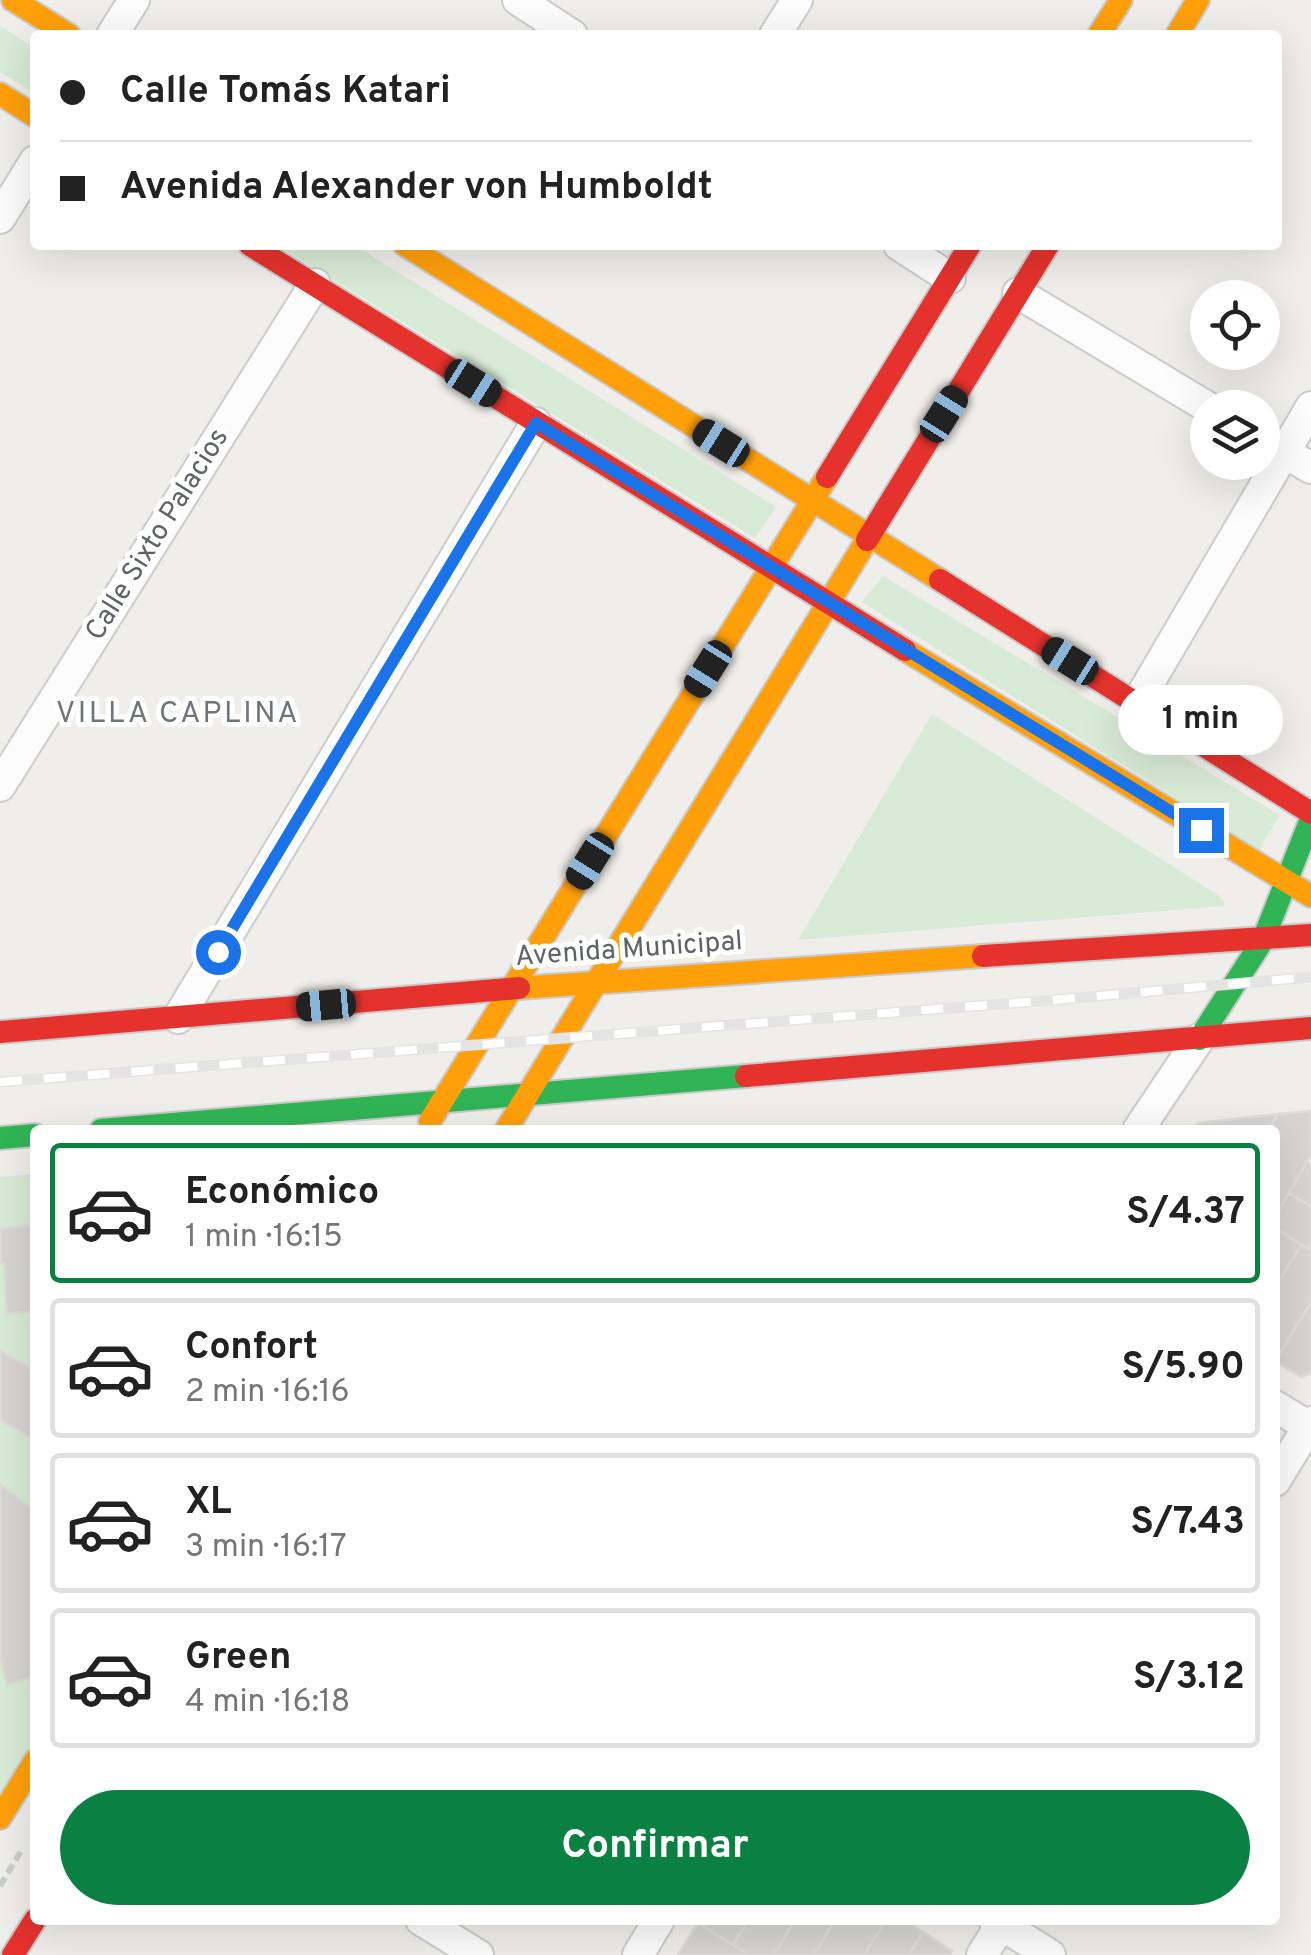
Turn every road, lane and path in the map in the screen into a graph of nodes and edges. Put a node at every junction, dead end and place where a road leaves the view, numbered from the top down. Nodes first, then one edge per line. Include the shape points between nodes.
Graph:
1 (13, 0) edge
2 (134, 0) edge
3 (518, 0) edge
4 (797, 0) edge
5 (1121, 0) edge
6 (1198, 0) edge
7 (61, 30) edge
8 (115, 30) edge
9 (564, 30) edge
10 (778, 30) edge
11 (1102, 30) edge
12 (1180, 30) edge
13 (0, 94) edge
14 (30, 113) edge
15 (30, 169) edge
16 (0, 218) edge
17 (258, 250) edge
18 (413, 250) edge
19 (907, 250) edge
20 (967, 250) edge
21 (1045, 250) edge
22 (950, 278) junction
23 (315, 284) junction
24 (1018, 293) junction
25 (1190, 397) edge
26 (1311, 407) edge
27 (536, 423) junction
28 (1280, 439) edge
29 (1280, 450) edge
30 (1311, 468) edge
31 (1255, 480) edge
32 (812, 500) junction
33 (869, 536) junction
34 (770, 568) junction
35 (828, 604) junction
36 (1137, 703) junction
37 (0, 786) edge
38 (1311, 816) edge
39 (1284, 880) junction
40 (1311, 896) edge
41 (1311, 934) edge
42 (1263, 940) junction
43 (596, 982) junction
44 (511, 989) junction
45 (178, 1018) junction
46 (1311, 1028) edge
47 (0, 1032) edge
48 (1199, 1039) junction
49 (529, 1095) junction
50 (442, 1102) junction
51 (162, 1125) edge
52 (427, 1125) edge
53 (509, 1125) edge
54 (1141, 1125) edge
55 (30, 1136) edge
56 (0, 1138) edge
57 (1280, 1409) edge
58 (1310, 1426) edge
59 (1280, 1473) edge
60 (30, 1769) edge
61 (0, 1818) edge
62 (26, 1842) dead end
63 (0, 1886) edge
64 (33, 1925) edge
65 (430, 1925) edge
66 (656, 1925) edge
67 (998, 1925) edge
68 (1006, 1925) edge
69 (14, 1955) edge
70 (478, 1955) edge
71 (638, 1955) edge
72 (982, 1955) edge
73 (1050, 1955) edge

1 - 7 main road
2 - 8 street
3 - 9 street
4 - 10 street
5 - 11 main road
6 - 12 main road
13 - 14 main road
15 - 16 street
17 - 23 main road
18 - 32 main road
19 - 22 street
20 - 22 main road
21 - 24 main road
22 - 32 main road
23 - 27 main road
23 - 37 street, Calle Sixto Palacios
24 - 25 street
24 - 33 main road
26 - 28 street
27 - 34 main road
27 - 45 street
29 - 30 street
31 - 36 street
32 - 33 main road
32 - 34 main road
33 - 35 main road
33 - 36 main road
34 - 35 main road
34 - 44 main road
35 - 39 main road
35 - 43 main road
36 - 38 main road
38 - 39 main road
39 - 40 main road
39 - 42 main road
41 - 42 main road, Avenida Municipal
42 - 43 main road, Avenida Municipal
42 - 48 main road
43 - 44 main road, Avenida Municipal
43 - 49 main road
44 - 45 main road, Avenida Municipal
44 - 50 main road
45 - 47 main road, Avenida Municipal
46 - 48 main road
48 - 49 main road
48 - 54 street
49 - 50 main road
49 - 53 main road
50 - 51 main road
50 - 52 main road
55 - 56 main road
57 - 58 street
58 - 59 street
60 - 61 main road
62 - 63 path
64 - 69 main road
65 - 70 street
66 - 71 street
67 - 72 street
68 - 73 street

